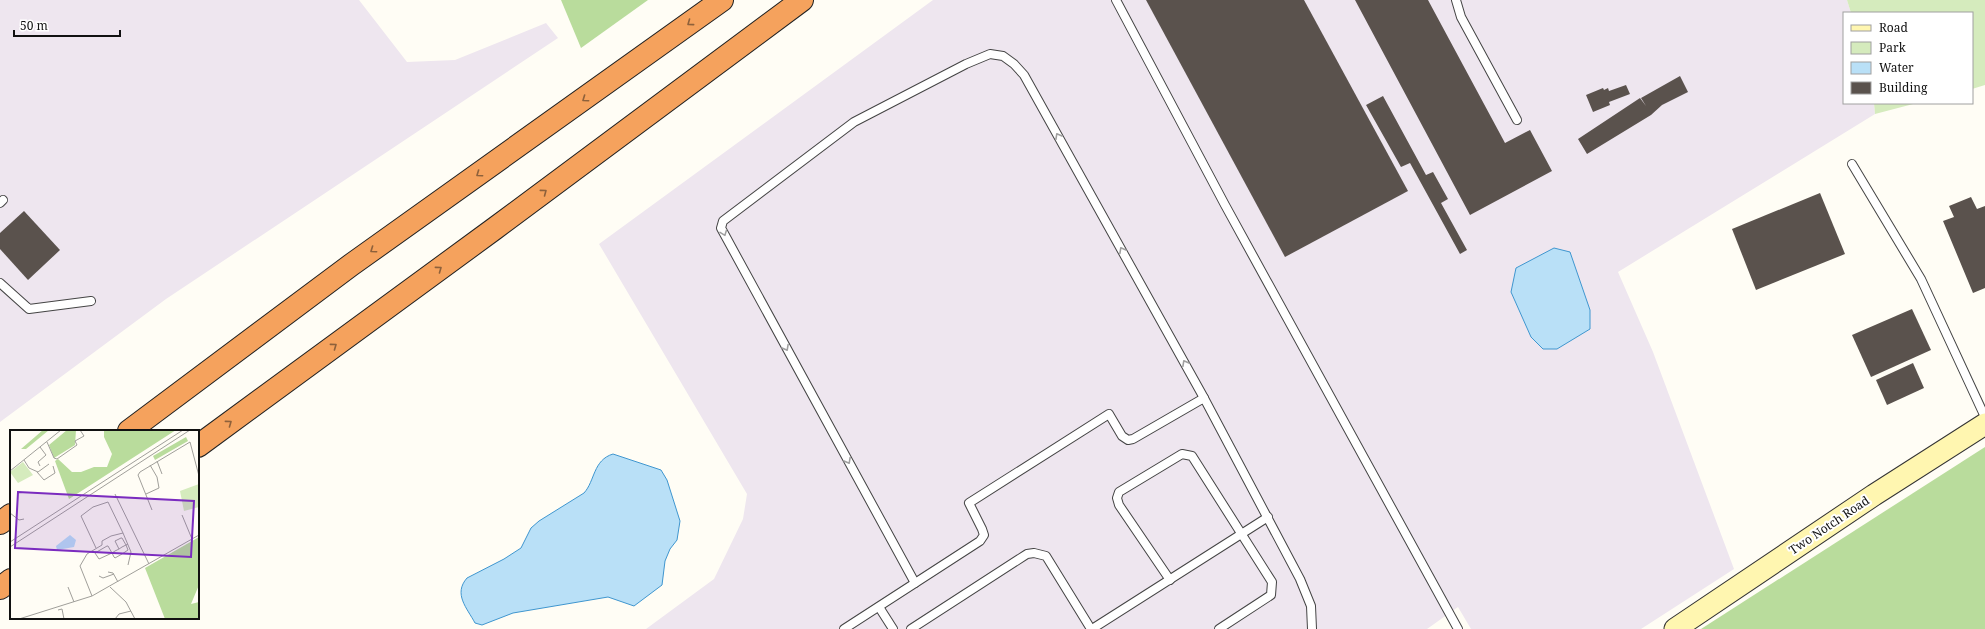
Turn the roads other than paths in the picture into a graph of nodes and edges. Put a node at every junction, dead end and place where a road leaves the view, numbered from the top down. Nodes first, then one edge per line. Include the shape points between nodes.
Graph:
1 (722, 0) edge
2 (802, 0) edge
3 (1116, 0) edge
4 (1456, 0) edge
5 (1517, 120) dead end
6 (1852, 164) dead end
7 (0, 283) edge
8 (91, 301) dead end
9 (1204, 398) junction
10 (1985, 417) edge
11 (1985, 424) edge
12 (130, 430) edge
13 (199, 445) edge
14 (10, 516) edge
15 (1268, 517) junction
16 (0, 523) edge
17 (1242, 534) junction
18 (1170, 580) junction
19 (10, 581) edge
20 (915, 583) junction
21 (0, 588) edge
22 (879, 607) junction
23 (844, 629) edge
24 (893, 629) edge
25 (911, 629) edge
26 (1092, 629) edge
27 (1219, 629) edge
28 (1312, 629) edge
29 (1458, 629) edge
30 (1675, 629) edge

1 -> 12 highway via 351,265
13 -> 2 highway
3 - 29 lane
4 - 5 lane via 1461,17
6 - 10 lane via 1921,279
7 - 8 lane via 29,309
9 - 15 lane
9 - 20 lane via 1133,439 1128,440 1122,436 1109,414 1073,435 969,503 984,535 980,541
9 -> 20 lane via 1024,75 1014,64 1003,56 990,54 854,122 723,221 721,228
11 - 30 street, Two Notch Road via 1874,495
14 - 16 highway
15 - 17 lane
15 - 28 lane via 1311,606
17 - 18 lane
17 - 18 lane via 1192,456 1182,454 1119,492 1119,505
17 - 27 lane via 1272,582 1273,589 1271,595
18 - 26 lane
19 - 21 highway
20 - 22 lane
22 - 23 lane
22 - 24 lane
25 - 26 lane via 1027,554 1034,553 1046,556

